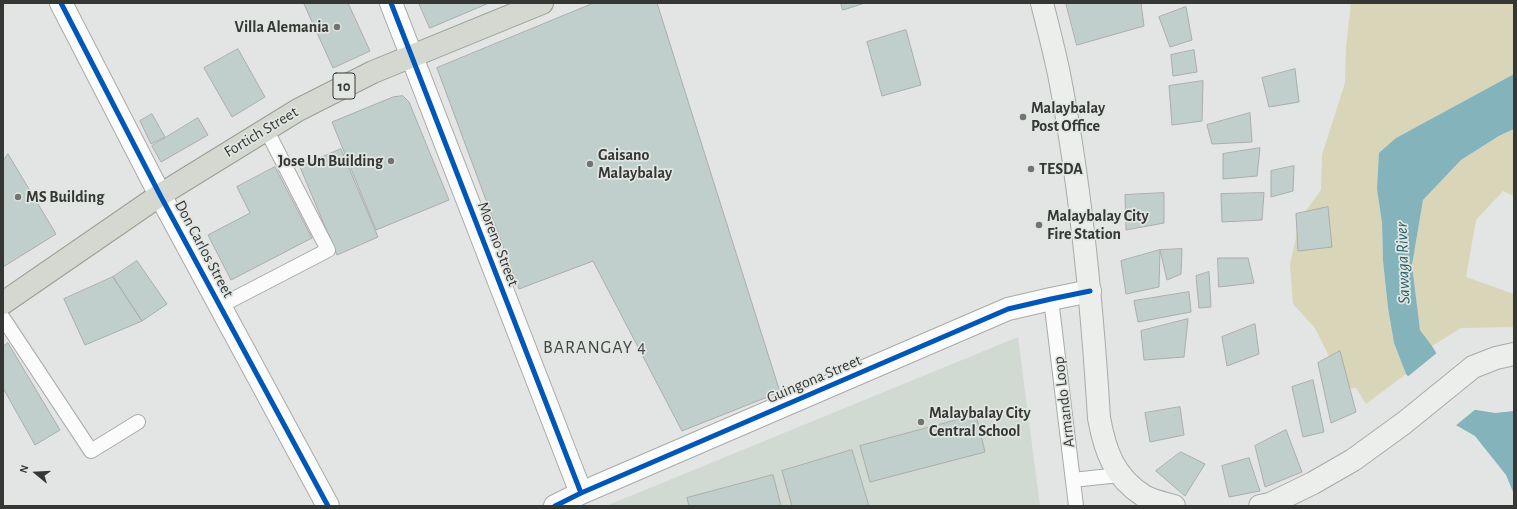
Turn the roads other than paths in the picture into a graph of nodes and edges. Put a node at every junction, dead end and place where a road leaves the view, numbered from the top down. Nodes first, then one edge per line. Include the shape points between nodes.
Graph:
1 (61, 3) edge
2 (391, 3) edge
3 (541, 3) edge
4 (1042, 3) edge
5 (411, 56) junction
6 (266, 129) junction
7 (160, 195) junction
8 (1090, 291) junction
9 (1051, 299) junction
10 (3, 303) edge
11 (220, 306) junction
12 (3, 318) edge
13 (1514, 354) edge
14 (138, 422) dead end
15 (1119, 475) junction
16 (1073, 480) junction
17 (583, 500) edge
18 (1267, 505) edge
19 (328, 506) edge
20 (555, 506) edge
21 (1076, 506) edge
22 (1174, 506) edge

1 - 7 street, Don Carlos Street
2 - 5 street, Moreno Street
3 - 5 highway, Fortich Street / 10
4 - 8 main road via 1059,74
5 - 6 highway, Fortich Street / 10 via 335,90
5 - 17 street, Moreno Street
6 - 7 highway, Fortich Street / 10
6 - 11 lane via 328,250
7 - 10 highway, Fortich Street / 10
7 - 11 street, Don Carlos Street
8 - 9 street, Guingona Street
8 - 15 main road via 1099,418 1108,456
9 - 16 lane, Armando Loop
9 - 17 street, Guingona Street via 1008,309
11 - 19 street, Don Carlos Street
12 - 14 lane via 91,451
13 - 18 main road via 1473,367 1353,460
15 - 16 lane
15 - 22 main road via 1145,496
16 - 21 lane, Armando Loop
17 - 20 street, Guingona Street

